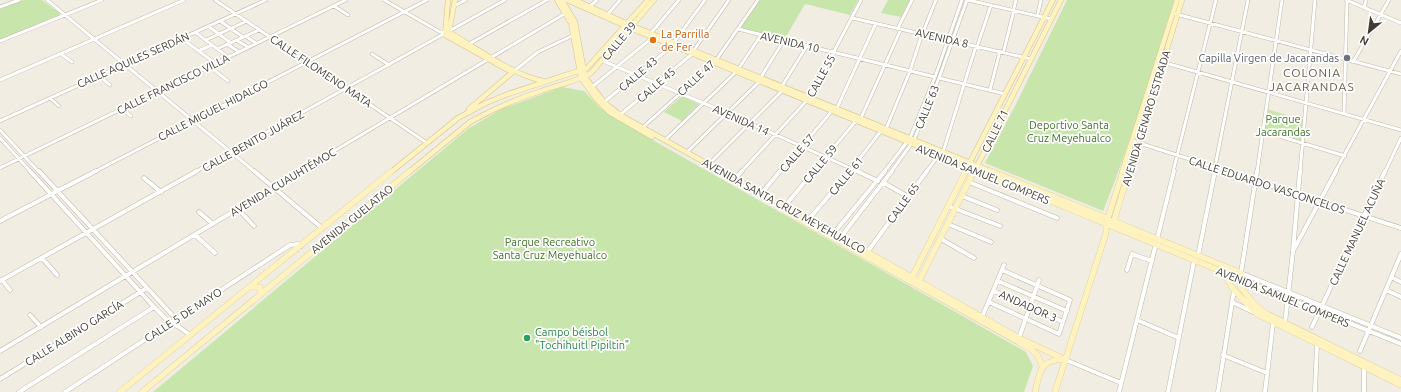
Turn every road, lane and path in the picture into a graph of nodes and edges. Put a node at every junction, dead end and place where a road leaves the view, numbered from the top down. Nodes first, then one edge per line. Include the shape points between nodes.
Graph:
1 (19, 0) edge
2 (47, 0) edge
3 (102, 0) edge
4 (184, 0) edge
5 (215, 0) edge
6 (266, 0) edge
7 (337, 0) edge
8 (346, 0) edge
9 (384, 0) edge
10 (427, 0) edge
11 (448, 0) edge
12 (455, 0) edge
13 (466, 0) edge
14 (505, 0) edge
15 (546, 0) edge
16 (557, 0) edge
17 (562, 0) edge
18 (567, 0) edge
19 (575, 0) edge
20 (596, 0) edge
21 (620, 0) edge
22 (648, 0) edge
23 (654, 0) edge
24 (679, 0) edge
25 (705, 0) edge
26 (729, 0) edge
27 (758, 0) edge
28 (861, 0) edge
29 (912, 0) edge
30 (936, 0) edge
31 (962, 0) edge
32 (967, 0) edge
33 (977, 0) edge
34 (1016, 0) edge
35 (1041, 0) edge
36 (1053, 0) edge
37 (1061, 0) edge
38 (1177, 0) edge
39 (1182, 0) edge
40 (1216, 0) edge
41 (1248, 0) edge
42 (1282, 0) edge
43 (1315, 0) edge
44 (1346, 0) edge
45 (1366, 0) edge
46 (1389, 0) edge
47 (341, 2) junction
48 (991, 3) junction
49 (334, 6) junction
50 (454, 6) junction
51 (0, 7) edge
52 (590, 7) junction
53 (1364, 8) junction
54 (1014, 9) junction
55 (405, 12) junction
56 (566, 13) junction
57 (1038, 13) junction
58 (236, 14) junction
59 (1175, 14) junction
60 (1381, 14) junction
61 (65, 15) junction
62 (348, 15) dead end
63 (607, 15) junction
64 (1045, 16) junction
65 (853, 17) junction
66 (1052, 18) junction
67 (220, 21) junction
68 (247, 21) junction
69 (876, 23) junction
70 (1401, 23) edge
71 (1210, 24) junction
72 (208, 26) junction
73 (629, 26) junction
74 (900, 28) junction
75 (231, 29) junction
76 (738, 29) junction
77 (259, 30) junction
78 (195, 32) junction
79 (1242, 32) junction
80 (446, 33) junction
81 (922, 33) junction
82 (219, 34) junction
83 (574, 35) junction
84 (652, 35) junction
85 (761, 35) junction
86 (244, 36) junction
87 (270, 37) junction
88 (181, 38) junction
89 (95, 39) junction
90 (951, 39) junction
91 (206, 40) junction
92 (236, 40) junction
93 (784, 40) junction
94 (0, 41) edge
95 (1276, 41) junction
96 (231, 42) junction
97 (256, 43) junction
98 (227, 44) junction
99 (469, 44) junction
100 (673, 44) junction
101 (212, 45) junction
102 (977, 45) junction
103 (807, 46) junction
104 (248, 47) junction
105 (217, 49) junction
106 (1310, 50) junction
107 (198, 51) junction
108 (1002, 51) junction
109 (1401, 51) edge
110 (239, 52) junction
111 (693, 52) junction
112 (834, 52) junction
113 (61, 54) junction
114 (372, 54) dead end
115 (1025, 56) junction
116 (228, 57) junction
117 (489, 58) junction
118 (1031, 58) junction
119 (860, 59) junction
120 (1345, 59) junction
121 (603, 61) junction
122 (715, 61) junction
123 (72, 62) dead end
124 (307, 62) junction
125 (1161, 62) junction
126 (1353, 62) junction
127 (215, 63) junction
128 (125, 64) junction
129 (390, 65) junction
130 (885, 65) junction
131 (209, 66) junction
132 (617, 67) junction
133 (581, 70) junction
134 (737, 70) junction
135 (514, 71) junction
136 (910, 71) junction
137 (1198, 72) junction
138 (1390, 72) junction
139 (1401, 74) edge
140 (636, 75) junction
141 (99, 76) junction
142 (583, 78) junction
143 (937, 78) junction
144 (760, 79) junction
145 (0, 80) edge
146 (228, 81) dead end
147 (546, 81) junction
148 (1232, 82) junction
149 (563, 83) junction
150 (658, 84) junction
151 (965, 84) junction
152 (110, 85) dead end
153 (531, 86) junction
154 (347, 88) junction
155 (591, 89) junction
156 (782, 89) junction
157 (990, 90) junction
158 (157, 92) junction
159 (1268, 92) junction
160 (508, 94) junction
161 (680, 94) junction
162 (1005, 94) junction
163 (527, 96) junction
164 (50, 98) junction
165 (809, 99) junction
166 (511, 102) junction
167 (604, 102) junction
168 (1305, 103) junction
169 (703, 104) junction
170 (59, 106) dead end
171 (122, 109) junction
172 (834, 110) junction
173 (727, 114) junction
174 (1344, 114) junction
175 (620, 115) junction
176 (131, 116) dead end
177 (391, 118) junction
178 (458, 118) junction
179 (858, 120) junction
180 (1364, 120) junction
181 (0, 121) edge
182 (193, 121) junction
183 (749, 124) junction
184 (641, 129) junction
185 (886, 129) junction
186 (1401, 130) edge
187 (0, 131) edge
188 (1262, 131) junction
189 (881, 132) junction
190 (775, 135) junction
191 (6, 136) junction
192 (1401, 138) edge
193 (0, 139) edge
194 (665, 140) junction
195 (911, 141) junction
196 (1133, 141) junction
197 (427, 143) junction
198 (1139, 143) junction
199 (1302, 143) junction
200 (16, 146) junction
201 (801, 147) junction
202 (10, 149) junction
203 (687, 152) junction
204 (944, 152) junction
205 (231, 153) junction
206 (939, 155) junction
207 (25, 156) junction
208 (1178, 156) junction
209 (1345, 156) junction
210 (19, 158) junction
211 (826, 158) junction
212 (709, 164) junction
213 (969, 165) junction
214 (0, 168) edge
215 (976, 168) junction
216 (1216, 168) junction
217 (852, 169) junction
218 (41, 174) junction
219 (36, 177) junction
220 (144, 178) dead end
221 (735, 179) junction
222 (878, 181) junction
223 (1256, 181) junction
224 (969, 182) junction
225 (884, 183) junction
226 (274, 188) junction
227 (57, 191) junction
228 (161, 192) junction
229 (52, 194) junction
230 (761, 194) junction
231 (1297, 194) junction
232 (907, 196) junction
233 (962, 196) junction
234 (1320, 202) junction
235 (948, 206) junction
236 (784, 207) junction
237 (955, 209) junction
238 (74, 210) junction
239 (238, 210) junction
240 (997, 210) dead end
241 (199, 212) dead end
242 (69, 213) junction
243 (1365, 216) junction
244 (82, 218) junction
245 (1057, 218) dead end
246 (809, 219) junction
247 (0, 221) edge
248 (77, 221) junction
249 (1110, 223) junction
250 (213, 224) junction
251 (948, 224) junction
252 (254, 226) dead end
253 (1000, 226) dead end
254 (1401, 228) edge
255 (323, 229) junction
256 (94, 230) junction
257 (88, 233) junction
258 (195, 235) junction
259 (833, 235) junction
260 (941, 238) junction
261 (840, 239) junction
262 (991, 242) dead end
263 (1157, 242) junction
264 (301, 246) junction
265 (926, 248) junction
266 (111, 249) junction
267 (868, 251) junction
268 (1293, 251) junction
269 (105, 252) junction
270 (214, 253) dead end
271 (934, 253) junction
272 (1401, 254) edge
273 (1198, 256) junction
274 (42, 258) junction
275 (974, 258) dead end
276 (121, 259) junction
277 (1194, 260) junction
278 (1152, 261) junction
279 (114, 263) junction
280 (1004, 265) dead end
281 (1002, 270) junction
282 (1127, 270) dead end
283 (1226, 270) junction
284 (134, 272) junction
285 (57, 275) dead end
286 (1240, 276) junction
287 (127, 277) junction
288 (1391, 277) junction
289 (911, 278) junction
290 (1039, 280) dead end
291 (1, 281) edge
292 (998, 281) junction
293 (1401, 282) edge
294 (918, 283) junction
295 (1037, 286) junction
296 (147, 288) junction
297 (248, 288) junction
298 (1234, 289) junction
299 (10, 290) dead end
300 (1386, 290) junction
301 (994, 291) junction
302 (140, 292) junction
303 (1288, 292) junction
304 (260, 295) junction
305 (1034, 296) junction
306 (1401, 296) edge
307 (1287, 298) junction
308 (989, 302) junction
309 (1232, 302) junction
310 (1323, 306) junction
311 (154, 307) junction
312 (1030, 307) junction
313 (1067, 311) junction
314 (1320, 312) junction
315 (1257, 314) junction
316 (30, 315) dead end
317 (982, 317) junction
318 (176, 319) junction
319 (1026, 319) junction
320 (1137, 320) junction
321 (1063, 322) junction
322 (170, 323) junction
323 (1273, 323) junction
324 (1285, 323) junction
325 (1371, 326) junction
326 (41, 327) junction
327 (179, 327) junction
328 (1312, 327) dead end
329 (1368, 331) junction
330 (190, 335) junction
331 (1019, 338) junction
332 (1179, 338) junction
333 (1401, 338) edge
334 (1401, 344) edge
335 (1317, 345) junction
336 (0, 351) edge
337 (1360, 351) dead end
338 (1223, 355) junction
339 (1066, 360) junction
340 (1042, 366) junction
341 (1364, 367) junction
342 (1267, 373) junction
343 (0, 379) edge
344 (1401, 380) edge
345 (1121, 383) junction
346 (1401, 386) edge
347 (19, 392) edge
348 (65, 392) edge
349 (120, 392) edge
350 (142, 392) edge
351 (1035, 392) edge
352 (1055, 392) edge
353 (1119, 392) edge
354 (1168, 392) edge
355 (1218, 392) edge
356 (1265, 392) edge
357 (1315, 392) edge
358 (1364, 392) edge

1 - 51 street
2 - 61 street
3 - 61 street
4 - 89 street
5 - 58 street, CALLE FILOMENO MATA
6 - 58 street, CALLE AQUILES SERDÁN
7 - 47 street
8 - 47 street, CALLE FRANCISCO VILLA
9 - 55 street
10 - 55 street, CALLE MIGUEL HIDALGO
11 - 80 street
12 - 50 street
13 - 50 street
14 - 80 street, CALLE BENITO JUÁREZ
15 - 99 street
16 - 56 street, AVENIDA SANTA CRUZ MEYEHUALCO
17 - 133 street, AVENIDA SANTA CRUZ MEYEHUALCO via 575,22
18 - 73 street, AVENIDA SAMUEL GOMPERS
19 - 52 street, AVENIDA SAMUEL GOMPERS
20 - 52 street
21 - 63 street
22 - 73 street, CALLE 39
23 - 73 street, CALLE 39
24 - 84 street
25 - 100 street, CALLE 43
26 - 111 street, CALLE 45
27 - 76 street, CALLE 47
28 - 65 street, CALLE 55
29 - 74 street, CALLE 59
30 - 81 street
31 - 90 street, CALLE 63
32 - 48 street
32 - 90 street, CALLE 63
33 - 48 street
34 - 54 street
35 - 57 street
36 - 64 street, CALLE 71
37 - 66 street, CALLE 71
38 - 59 street, AVENIDA GENARO ESTRADA
39 - 59 street, AVENIDA GENARO ESTRADA
40 - 71 street
41 - 79 street
42 - 95 street
43 - 106 street
44 - 53 street
44 - 120 street
45 - 53 street
46 - 60 street
47 - 49 street, CALLE FRANCISCO VILLA
48 - 54 street
48 - 102 street
49 - 62 street
49 - 87 street, CALLE FRANCISCO VILLA
50 - 80 street
52 - 63 street, AVENIDA SAMUEL GOMPERS
53 - 60 street
54 - 57 street
54 - 64 street
54 - 108 street
55 - 80 street
55 - 124 street, CALLE MIGUEL HIDALGO
56 - 83 street, AVENIDA SANTA CRUZ MEYEHUALCO
56 - 117 street, AVENIDA CUAUHTÉMOC
57 - 64 street
58 - 67 street, CALLE AQUILES SERDÁN
58 - 68 street, CALLE FILOMENO MATA
59 - 71 street
59 - 125 street, AVENIDA GENARO ESTRADA
60 - 70 street
60 - 126 street
61 - 89 street
61 - 94 street
63 - 73 street, AVENIDA SAMUEL GOMPERS
64 - 66 street
64 - 115 street, CALLE 71
65 - 69 street, AVENIDA 8
65 - 74 street, AVENIDA 8
65 - 112 street, CALLE 55
66 - 118 street, CALLE 71
67 - 72 street, CALLE AQUILES SERDÁN
67 - 75 street
68 - 75 street
68 - 77 street, CALLE FILOMENO MATA
69 - 74 street, AVENIDA 8
69 - 119 street, CALLE 57
71 - 79 street
71 - 137 street
72 - 78 street, CALLE AQUILES SERDÁN
72 - 82 street
73 - 84 street, AVENIDA SAMUEL GOMPERS
73 - 121 street, CALLE 39
73 - 133 street, CALLE 39 via 590,65
74 - 81 street, AVENIDA 8
74 - 130 street, CALLE 59
75 - 82 street
75 - 86 street
76 - 85 street, AVENIDA 10
76 - 122 street, CALLE 47
77 - 86 street
77 - 87 street, CALLE FILOMENO MATA
78 - 88 street, CALLE AQUILES SERDÁN
78 - 91 street
79 - 95 street
79 - 148 street
80 - 99 street
80 - 117 street
80 - 129 street, CALLE BENITO JUÁREZ
81 - 90 street, AVENIDA 8
81 - 136 street
82 - 91 street
82 - 96 street
83 - 133 street, AVENIDA SANTA CRUZ MEYEHUALCO
83 - 135 street, AVENIDA GUELATAO via 538,52
84 - 100 street, AVENIDA SAMUEL GOMPERS
84 - 132 street
85 - 93 street, AVENIDA 10
85 - 134 street
86 - 92 street
86 - 97 street
87 - 97 street, CALLE FRANCISCO VILLA
87 - 124 street, CALLE FILOMENO MATA
88 - 107 street
88 - 128 street, CALLE AQUILES SERDÁN
89 - 113 street
89 - 128 street
90 - 102 street, AVENIDA 8
90 - 143 street, CALLE 63
91 - 101 street
92 - 96 street
92 - 104 street
93 - 103 street, AVENIDA 10
93 - 144 street
95 - 106 street
95 - 159 street
96 - 98 street
97 - 104 street, CALLE FRANCISCO VILLA
98 - 105 street
98 - 110 street
99 - 117 street
100 - 111 street, AVENIDA SAMUEL GOMPERS
100 - 140 street, CALLE 43
101 - 105 street
101 - 107 street
102 - 108 street, AVENIDA 8
102 - 151 street
103 - 112 street, AVENIDA 10
103 - 156 street
104 - 110 street, CALLE FRANCISCO VILLA
105 - 116 street
106 - 120 street
106 - 168 street
107 - 127 street
108 - 115 street, AVENIDA 8
108 - 157 street
109 - 138 street
110 - 116 street, CALLE FRANCISCO VILLA
111 - 122 street, AVENIDA SAMUEL GOMPERS
111 - 150 street, CALLE 45
112 - 119 street, AVENIDA 10
112 - 165 street, CALLE 55
113 - 123 street
113 - 145 street
114 - 129 street
115 - 118 street, AVENIDA 8
115 - 162 street, CALLE 71
116 - 127 street, CALLE FRANCISCO VILLA
117 - 135 street
117 - 177 street, AVENIDA CUAUHTÉMOC
118 - 215 street, CALLE 71
119 - 130 street, AVENIDA 10
119 - 172 street, CALLE 57
120 - 126 street
120 - 174 street
121 - 132 street, AVENIDA 14
121 - 142 street, CALLE 39
122 - 134 street, AVENIDA SAMUEL GOMPERS
122 - 161 street, CALLE 47
124 - 154 street, CALLE FILOMENO MATA
124 - 182 street, CALLE MIGUEL HIDALGO
125 - 137 street
125 - 196 street, AVENIDA GENARO ESTRADA
125 - 198 street, AVENIDA GENARO ESTRADA
126 - 138 street
127 - 131 street, CALLE FRANCISCO VILLA
128 - 141 street, CALLE AQUILES SERDÁN
128 - 158 street
129 - 154 street, CALLE BENITO JUÁREZ
130 - 136 street, AVENIDA 10
130 - 179 street, CALLE 59
131 - 146 street
131 - 158 street, CALLE FRANCISCO VILLA
132 - 140 street, AVENIDA 14
132 - 155 street
133 - 142 street, AVENIDA SANTA CRUZ MEYEHUALCO
133 - 147 street, AVENIDA GUELATAO
134 - 144 street, AVENIDA SAMUEL GOMPERS
134 - 169 street
135 - 147 street
135 - 178 street, AVENIDA GUELATAO
136 - 143 street, AVENIDA 10
136 - 185 street
137 - 148 street
137 - 208 street
138 - 139 street
138 - 180 street
140 - 150 street, AVENIDA 14
140 - 167 street, CALLE 43
141 - 152 street
141 - 164 street, CALLE AQUILES SERDÁN
142 - 149 street, AVENIDA GUELATAO
142 - 155 street, AVENIDA SANTA CRUZ MEYEHUALCO
143 - 151 street, AVENIDA 10
143 - 195 street, CALLE 63
144 - 156 street, AVENIDA SAMUEL GOMPERS
144 - 173 street
147 - 153 street, AVENIDA GUELATAO
148 - 159 street
148 - 216 street
149 - 155 street via 580,84
149 - 163 street, AVENIDA GUELATAO
150 - 161 street, AVENIDA 14
150 - 175 street, CALLE 45
151 - 157 street, AVENIDA 10
151 - 204 street
153 - 160 street, AVENIDA GUELATAO
153 - 163 street via 522,93
154 - 177 street, CALLE FILOMENO MATA
154 - 205 street, CALLE BENITO JUÁREZ
155 - 167 street, AVENIDA SANTA CRUZ MEYEHUALCO
155 - 184 street, AVENIDA SANTA CRUZ MEYEHUALCO via 609,112
156 - 165 street, AVENIDA SAMUEL GOMPERS
156 - 183 street
157 - 162 street, AVENIDA 10
158 - 171 street, CALLE FRANCISCO VILLA
158 - 182 street
159 - 168 street
159 - 188 street
160 - 166 street via 517,95
160 - 178 street, AVENIDA GUELATAO
161 - 169 street, AVENIDA 14
161 - 184 street, CALLE 47
162 - 213 street, CALLE 71
163 - 166 street, AVENIDA GUELATAO
164 - 170 street
164 - 181 street, CALLE AQUILES SERDÁN
165 - 172 street, AVENIDA SAMUEL GOMPERS
165 - 190 street, CALLE 55
166 - 304 street, AVENIDA GUELATAO via 492,109 470,122
167 - 175 street, AVENIDA SANTA CRUZ MEYEHUALCO
168 - 174 street
168 - 199 street
169 - 173 street, AVENIDA 14
169 - 194 street
171 - 176 street
171 - 207 street, CALLE FRANCISCO VILLA
172 - 179 street, AVENIDA SAMUEL GOMPERS
172 - 201 street, CALLE 57
173 - 183 street, AVENIDA 14
173 - 203 street
174 - 180 street
175 - 184 street, AVENIDA SANTA CRUZ MEYEHUALCO
177 - 197 street, CALLE FILOMENO MATA
177 - 226 street, AVENIDA CUAUHTÉMOC
178 - 197 street, AVENIDA GUELATAO
179 - 185 street, AVENIDA SAMUEL GOMPERS
179 - 189 street, AVENIDA SAMUEL GOMPERS
179 - 211 street, CALLE 59
180 - 186 street
180 - 209 street
182 - 205 street
182 - 227 street, CALLE MIGUEL HIDALGO
183 - 190 street, AVENIDA 14
183 - 212 street
184 - 194 street, AVENIDA SANTA CRUZ MEYEHUALCO
184 - 259 street, AVENIDA SANTA CRUZ MEYEHUALCO
185 - 195 street, AVENIDA SAMUEL GOMPERS
187 - 191 street
188 - 199 street
188 - 223 street
189 - 195 street, AVENIDA SAMUEL GOMPERS
189 - 217 street, CALLE 61
190 - 201 street, AVENIDA 14
190 - 221 street, CALLE 55
191 - 193 street
191 - 200 street
192 - 243 street, CALLE MANUEL ACUÑA
193 - 202 street
194 - 203 street, AVENIDA SANTA CRUZ MEYEHUALCO
195 - 204 street, AVENIDA SAMUEL GOMPERS
195 - 206 street, AVENIDA SAMUEL GOMPERS
195 - 222 street, CALLE 63
195 - 225 street, CALLE 63
196 - 198 street, CALLE EDUARDO VASCONCELOS
196 - 249 street, AVENIDA GENARO ESTRADA
197 - 255 street, AVENIDA GUELATAO
198 - 208 street, CALLE EDUARDO VASCONCELOS
198 - 249 street, AVENIDA GENARO ESTRADA
199 - 209 street
199 - 231 street
200 - 202 street
200 - 207 street
201 - 211 street, AVENIDA 14
201 - 230 street, CALLE 57
202 - 210 street
203 - 212 street, AVENIDA SANTA CRUZ MEYEHUALCO
204 - 213 street, AVENIDA SAMUEL GOMPERS
205 - 226 street
205 - 228 street, CALLE BENITO JUÁREZ
206 - 213 street, AVENIDA SAMUEL GOMPERS
206 - 232 street, CALLE 65
207 - 210 street, CALLE FRANCISCO VILLA
207 - 218 street
208 - 216 street, CALLE EDUARDO VASCONCELOS
208 - 263 street
209 - 234 street
210 - 214 street, CALLE FRANCISCO VILLA
210 - 219 street
211 - 217 street, AVENIDA 14
211 - 236 street, CALLE 59
212 - 221 street, AVENIDA SANTA CRUZ MEYEHUALCO
213 - 215 street, AVENIDA SAMUEL GOMPERS
213 - 235 street, CALLE 71
215 - 224 street, CALLE 71
215 - 249 street, AVENIDA SAMUEL GOMPERS
216 - 223 street, CALLE EDUARDO VASCONCELOS
216 - 273 street
217 - 222 street, AVENIDA 14
217 - 246 street, CALLE 61
218 - 219 street
218 - 227 street
219 - 229 street
220 - 228 street
221 - 230 street, AVENIDA SANTA CRUZ MEYEHUALCO
222 - 259 street, CALLE 63
223 - 231 street, CALLE EDUARDO VASCONCELOS
223 - 286 street
224 - 233 street, CALLE 71
224 - 245 street
225 - 232 street
225 - 261 street, CALLE 63
226 - 239 street, AVENIDA CUAUHTÉMOC
226 - 255 street
227 - 229 street, CALLE MIGUEL HIDALGO
227 - 238 street
228 - 256 street, CALLE BENITO JUÁREZ
229 - 242 street
229 - 247 street, CALLE MIGUEL HIDALGO
230 - 236 street, AVENIDA SANTA CRUZ MEYEHUALCO
231 - 234 street, CALLE EDUARDO VASCONCELOS
231 - 268 street
232 - 267 street, CALLE 65
233 - 237 street, CALLE 71
233 - 240 street
234 - 243 street, CALLE EDUARDO VASCONCELOS
234 - 268 street
235 - 237 street
235 - 265 street, CALLE 71
236 - 246 street, AVENIDA SANTA CRUZ MEYEHUALCO
237 - 251 street, CALLE 71
237 - 253 street
238 - 242 street
238 - 244 street
239 - 250 street, AVENIDA CUAUHTÉMOC
239 - 252 street
241 - 250 street
242 - 248 street
243 - 254 street, CALLE EDUARDO VASCONCELOS
243 - 310 street, CALLE MANUEL ACUÑA
244 - 248 street
244 - 256 street
246 - 259 street, AVENIDA SANTA CRUZ MEYEHUALCO
248 - 257 street
249 - 263 street, AVENIDA SAMUEL GOMPERS
249 - 339 street, AVENIDA GENARO ESTRADA
250 - 258 street, AVENIDA CUAUHTÉMOC
251 - 260 street, CALLE 71
251 - 262 street
255 - 264 street, AVENIDA GUELATAO
256 - 257 street, CALLE BENITO JUÁREZ
256 - 266 street
257 - 269 street
257 - 274 street, CALLE BENITO JUÁREZ
258 - 270 street
258 - 284 street, AVENIDA CUAUHTÉMOC
259 - 261 street, AVENIDA SANTA CRUZ MEYEHUALCO
260 - 271 street, CALLE 71
260 - 275 street
261 - 267 street, AVENIDA SANTA CRUZ MEYEHUALCO
261 - 289 street, AVENIDA SANTA CRUZ MEYEHUALCO
263 - 273 street, AVENIDA SAMUEL GOMPERS
263 - 277 street, AVENIDA SAMUEL GOMPERS
263 - 278 street
264 - 297 street, AVENIDA GUELATAO
264 - 318 street, CALLE 5 DE MAYO via 290,245
265 - 271 street
265 - 289 street, CALLE 71
266 - 269 street
266 - 276 street
267 - 289 street, AVENIDA SANTA CRUZ MEYEHUALCO
268 - 303 street
269 - 279 street
271 - 294 street, CALLE 71
272 - 288 street
273 - 283 street, AVENIDA SAMUEL GOMPERS
274 - 285 street
274 - 291 street, CALLE BENITO JUÁREZ
276 - 279 street
276 - 284 street
277 - 283 street, AVENIDA SAMUEL GOMPERS
277 - 332 street
278 - 282 street via 1132,254
278 - 320 street
279 - 287 street
280 - 281 street, ANDADOR 3
281 - 292 street, ANDADOR 3
281 - 295 street
283 - 286 street, AVENIDA SAMUEL GOMPERS
283 - 298 street via 1225,277
284 - 287 street, AVENIDA CUAUHTÉMOC
284 - 296 street
286 - 303 street, AVENIDA SAMUEL GOMPERS
286 - 307 street, AVENIDA SAMUEL GOMPERS
286 - 324 street via 1240,286 1259,309
287 - 302 street
287 - 326 street, AVENIDA CUAUHTÉMOC
288 - 293 street
288 - 300 street
289 - 294 street, AVENIDA SANTA CRUZ MEYEHUALCO
290 - 295 street
291 - 299 street
292 - 301 street, ANDADOR 3
292 - 305 street
294 - 317 street, AVENIDA SANTA CRUZ MEYEHUALCO
294 - 340 street, AVENIDA SANTA CRUZ MEYEHUALCO via 1031,349 1038,356
295 - 305 street
295 - 313 street via 1070,300
296 - 302 street, CALLE ALBINO GARCÍA
296 - 318 street
297 - 304 street via 260,287
297 - 330 street, AVENIDA GUELATAO
298 - 309 street
298 - 315 street
300 - 306 street
300 - 325 street
301 - 308 street, ANDADOR 3
301 - 312 street, ANDADOR 3
302 - 311 street
302 - 343 street, CALLE ALBINO GARCÍA
303 - 307 street
303 - 310 street, AVENIDA SAMUEL GOMPERS
304 - 350 street, AVENIDA GUELATAO
305 - 312 street
305 - 313 street
307 - 314 street, AVENIDA SAMUEL GOMPERS
307 - 324 street
308 - 317 street, ANDADOR 3
308 - 319 street
309 - 315 street
309 - 338 street
310 - 314 street, CALLE MANUEL ACUÑA
310 - 325 street, AVENIDA SAMUEL GOMPERS
311 - 322 street
311 - 347 street
312 - 319 street
312 - 321 street, ANDADOR 3
313 - 321 street
314 - 328 street, CALLE MANUEL ACUÑA
314 - 329 street, AVENIDA SAMUEL GOMPERS
315 - 323 street
316 - 326 street
317 - 331 street, AVENIDA SANTA CRUZ MEYEHUALCO
318 - 322 street, CALLE 5 DE MAYO
318 - 327 street
319 - 321 street via 1059,334
319 - 331 street
320 - 332 street
320 - 345 street
322 - 327 street
322 - 348 street, CALLE 5 DE MAYO
323 - 335 street
323 - 342 street
324 - 344 street
325 - 329 street
325 - 333 street, AVENIDA SAMUEL GOMPERS
326 - 336 street, AVENIDA CUAUHTÉMOC
327 - 330 street
329 - 334 street, AVENIDA SAMUEL GOMPERS
329 - 337 street
330 - 349 street, AVENIDA GUELATAO
331 - 339 street, AVENIDA SANTA CRUZ MEYEHUALCO
332 - 354 street
335 - 341 street
335 - 357 street
338 - 342 street
338 - 355 street
339 - 340 street via 1049,360
339 - 345 street
339 - 352 street, AVENIDA GENARO ESTRADA
340 - 351 street
341 - 346 street
341 - 358 street
342 - 356 street
345 - 353 street

